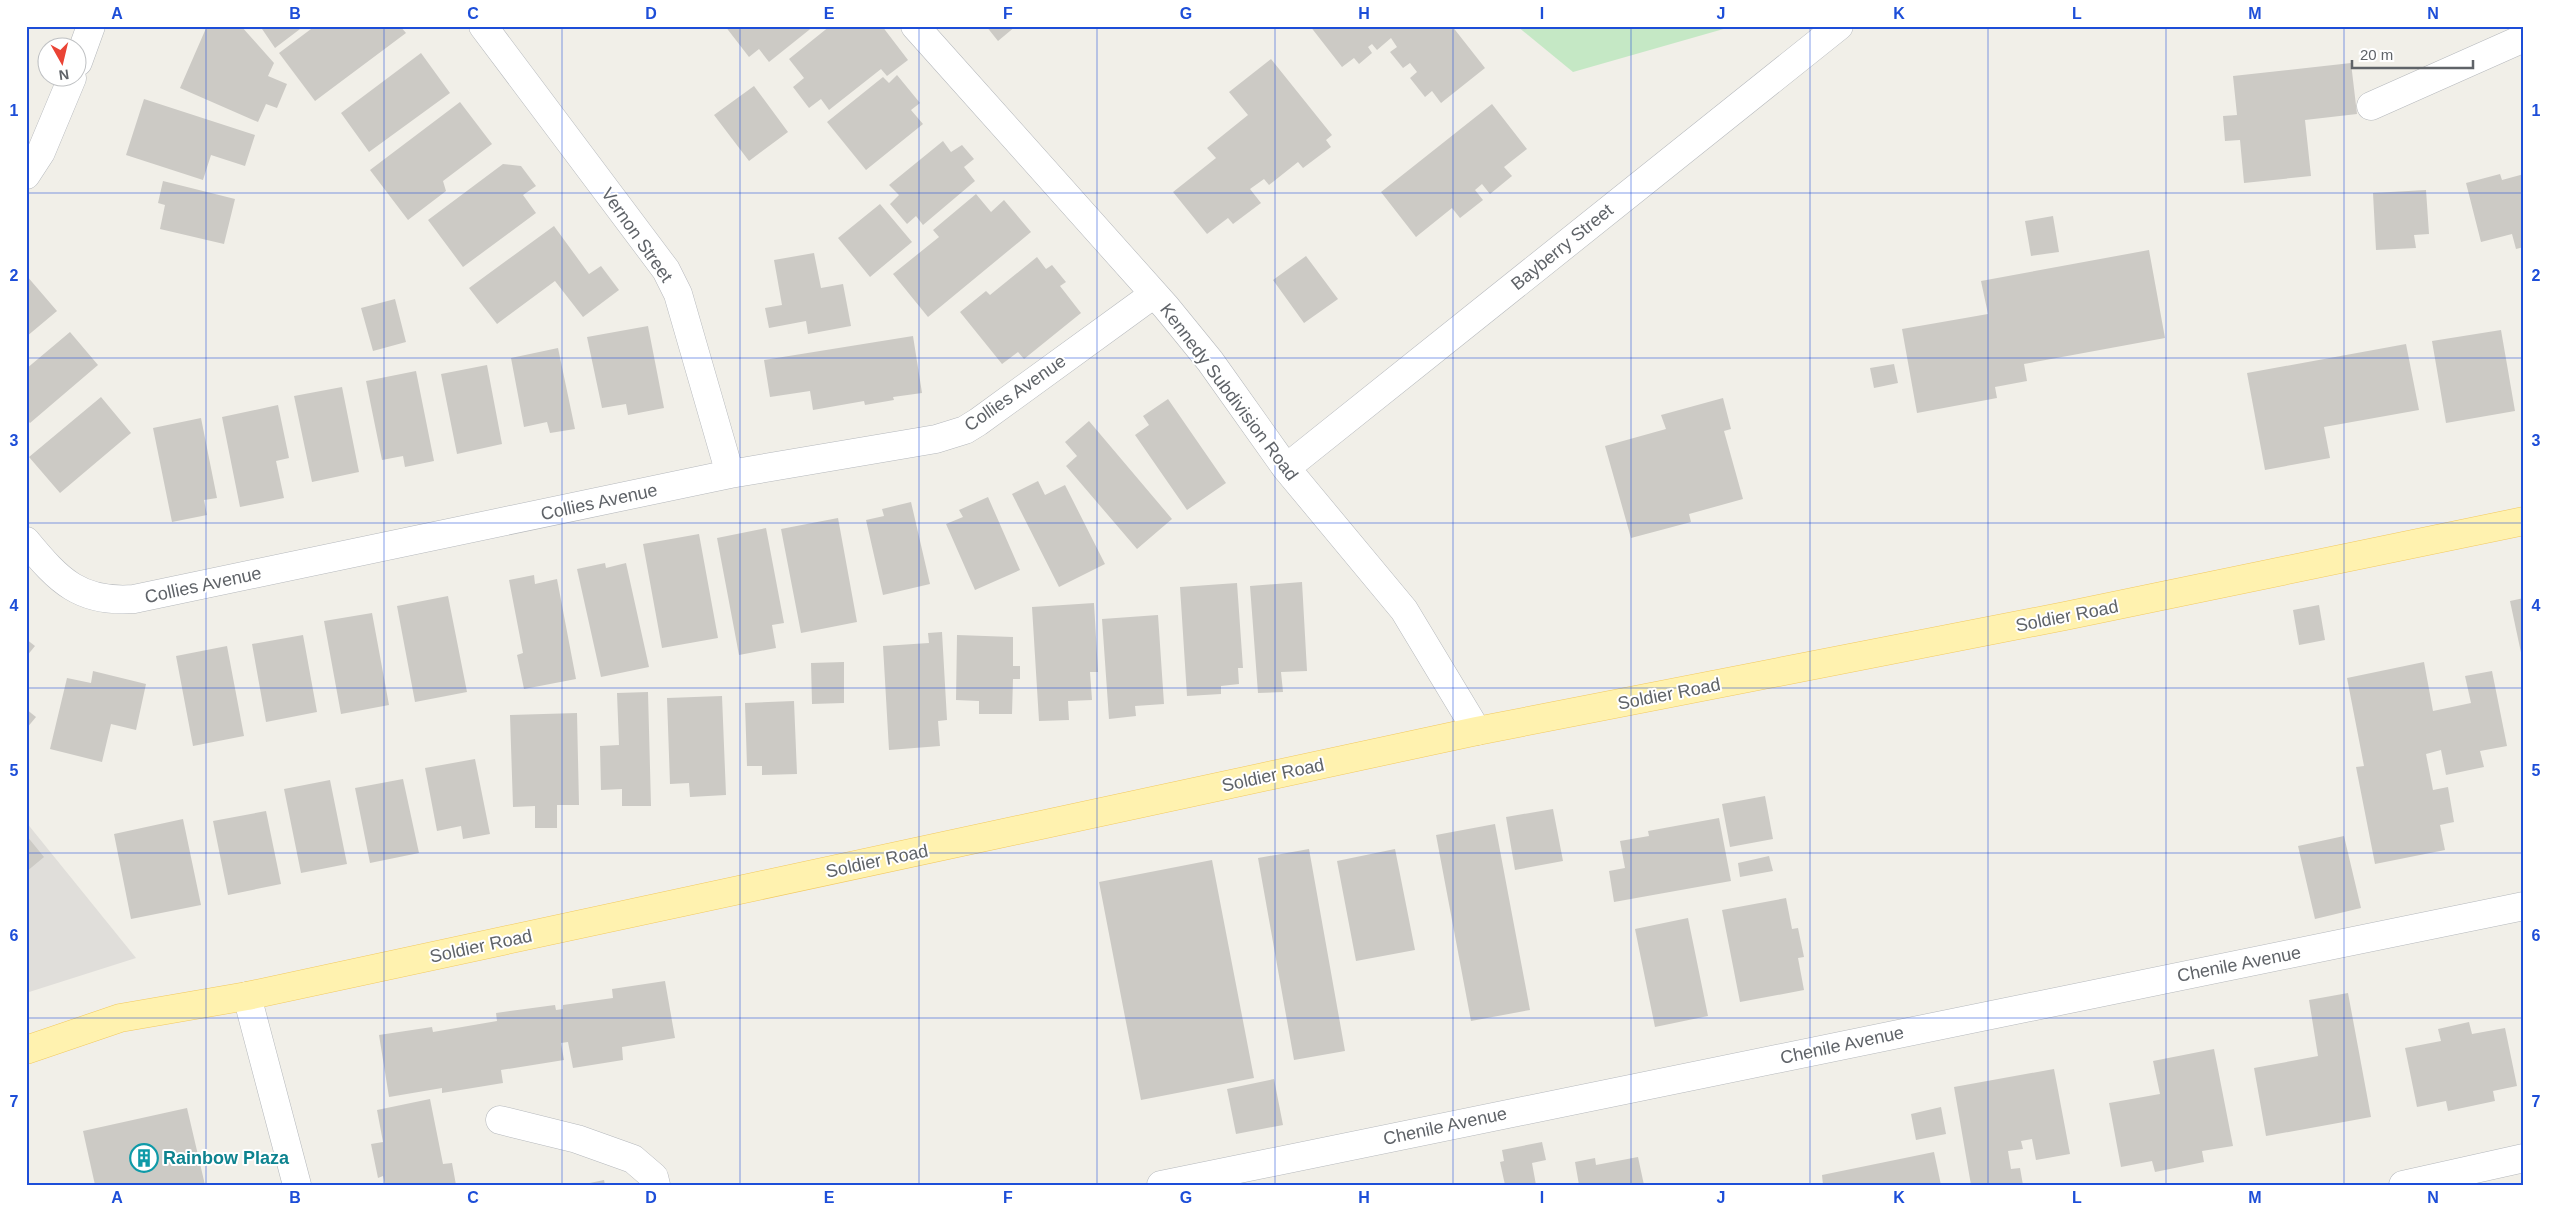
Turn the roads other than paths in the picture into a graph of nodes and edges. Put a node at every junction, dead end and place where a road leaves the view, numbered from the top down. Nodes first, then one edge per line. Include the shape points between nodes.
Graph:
1 (91, 26) edge
2 (483, 26) edge
3 (915, 26) edge
4 (1839, 26) edge
5 (87, 38) edge
6 (2524, 38) edge
7 (68, 88) edge
8 (2371, 106) dead end
9 (26, 175) edge
10 (1154, 294) junction
11 (1286, 468) junction
12 (730, 474) junction
13 (2524, 521) edge
14 (26, 541) edge
15 (1477, 732) junction
16 (2524, 906) edge
17 (247, 996) junction
18 (26, 1050) edge
19 (500, 1120) dead end
20 (2524, 1158) edge
21 (297, 1185) edge
22 (656, 1185) edge
23 (1161, 1185) edge
24 (2403, 1185) edge

1 - 5 street
2 - 12 street, Vernon Street via 666,270 678,294
3 - 10 street, Kennedy Subdivision Road
4 - 11 street, Bayberry Street
6 - 8 street
7 - 9 street via 41,152
10 - 11 street, Kennedy Subdivision Road via 1210,361
10 - 12 street, Collies Avenue via 965,430 936,439
11 - 15 street, Kennedy Subdivision Road via 1404,610
12 - 14 street, Collies Avenue via 134,599 102,599 76,590 56,574
13 - 15 main road, Soldier Road
15 - 17 main road, Soldier Road
16 - 23 street, Chenile Avenue
17 - 18 main road, Soldier Road via 120,1018
17 - 21 street
19 - 22 street via 633,1159 654,1177
20 - 24 street

